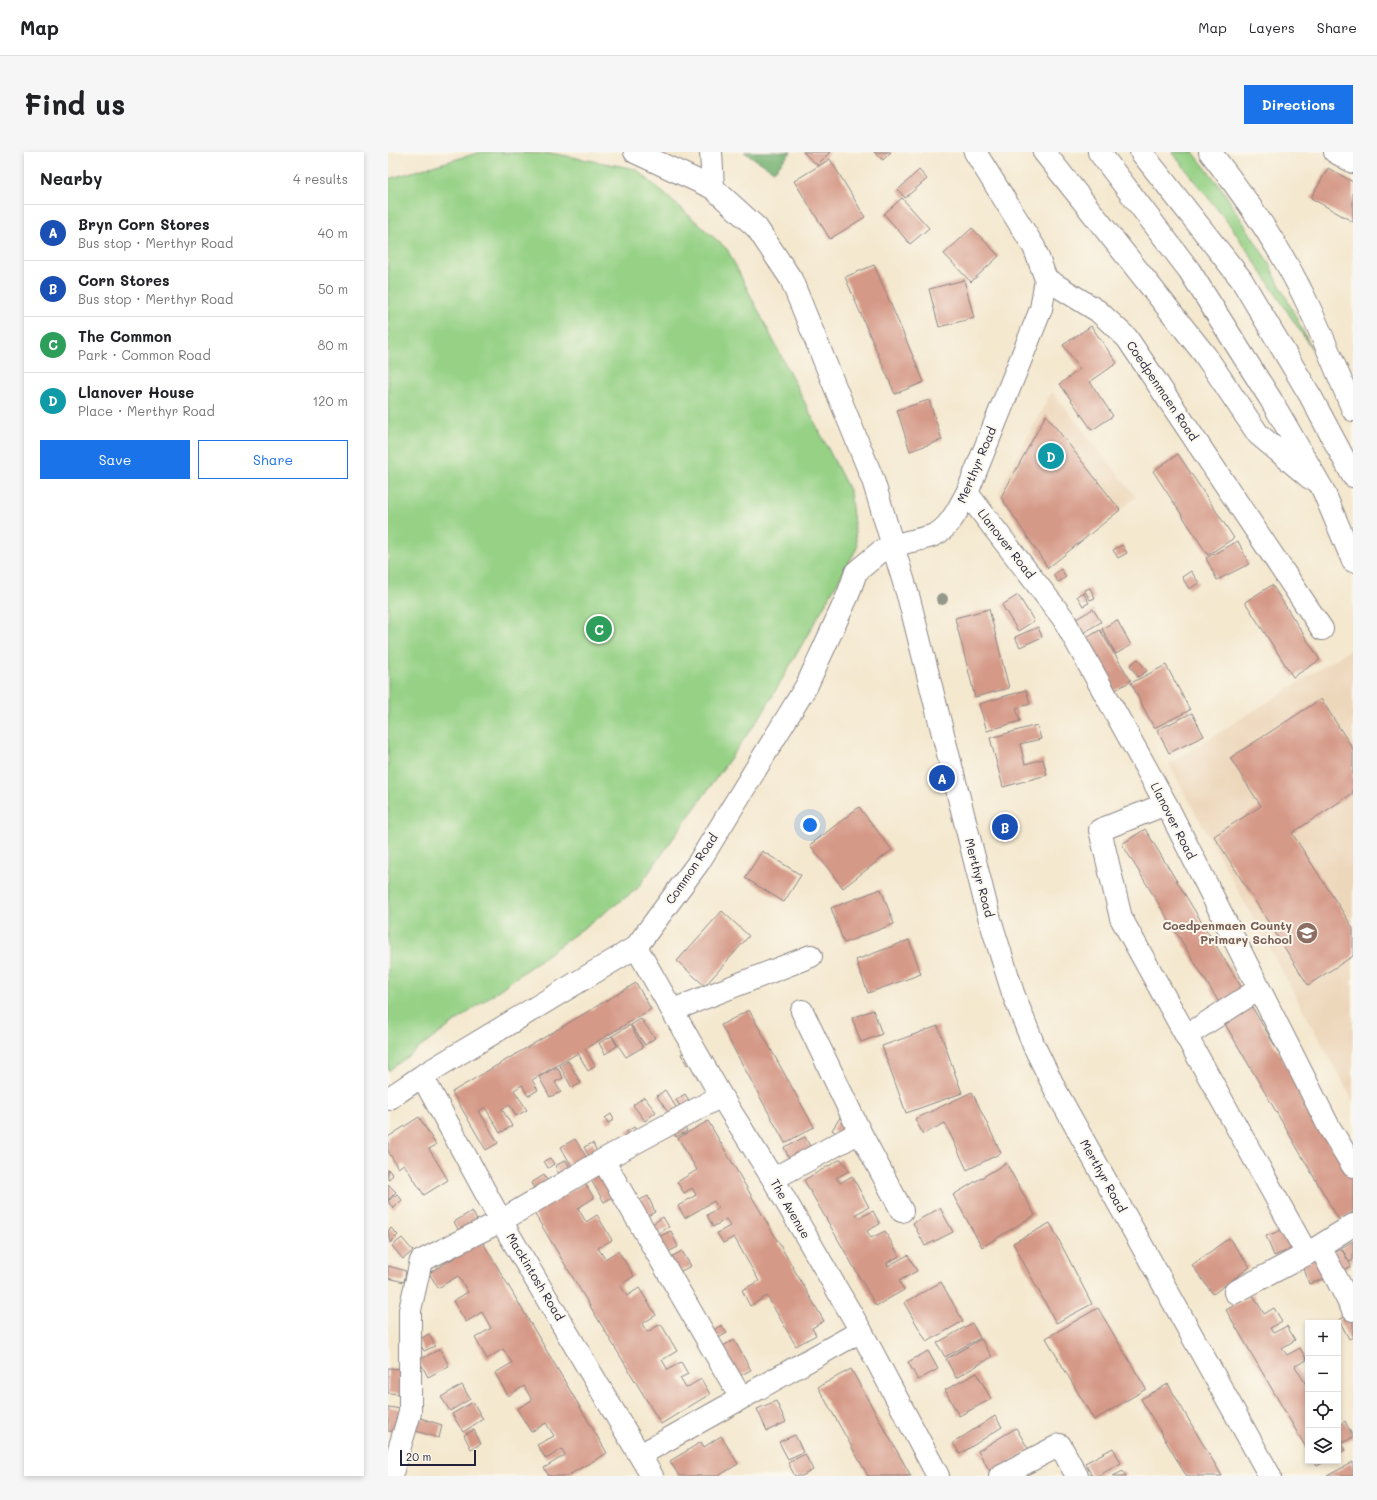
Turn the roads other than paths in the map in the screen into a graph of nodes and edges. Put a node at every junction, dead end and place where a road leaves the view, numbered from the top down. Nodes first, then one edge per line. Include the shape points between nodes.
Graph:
1 (635, 152) edge
2 (711, 152) edge
3 (975, 152) edge
4 (1044, 152) edge
5 (1099, 152) edge
6 (1141, 152) edge
7 (1210, 152) edge
8 (1335, 152) edge
9 (1353, 162) edge
10 (714, 188) junction
11 (1046, 279) junction
12 (1353, 410) edge
13 (1353, 476) edge
14 (1323, 490) junction
15 (967, 493) junction
16 (894, 546) junction
17 (1353, 561) edge
18 (1322, 629) dead end
19 (1166, 804) junction
20 (636, 947) junction
21 (811, 956) dead end
22 (1259, 989) junction
23 (673, 1010) junction
24 (802, 1011) dead end
25 (1186, 1036) junction
26 (422, 1076) junction
27 (721, 1096) junction
28 (388, 1099) edge
29 (860, 1132) junction
30 (603, 1160) junction
31 (1353, 1166) edge
32 (773, 1179) junction
33 (902, 1211) dead end
34 (501, 1221) junction
35 (1353, 1225) edge
36 (1314, 1250) junction
37 (1235, 1292) dead end
38 (1353, 1310) edge
39 (861, 1331) junction
40 (741, 1398) junction
41 (640, 1455) junction
42 (390, 1476) edge
43 (652, 1476) edge
44 (938, 1476) edge
45 (1000, 1476) edge
46 (1077, 1476) edge
47 (1270, 1476) edge

1 - 10 main road
2 - 10 main road
3 - 11 main road via 1034,246
4 - 14 main road via 1205,356 1258,434
5 - 14 main road via 1189,270 1271,400
6 - 13 main road via 1241,279 1311,397
7 - 12 main road via 1238,188 1279,252 1309,308
8 - 9 main road
10 - 16 main road via 757,228 791,279 873,480
11 - 15 main road, Merthyr Road via 1041,309
11 - 18 main road, Coedpenmaen Road via 1098,312 1127,338
14 - 17 main road
15 - 16 main road, Merthyr Road via 950,521 935,535
15 - 19 main road, Llanover Road via 1063,618
16 - 20 main road, Common Road via 880,552 856,572 807,686 699,862
16 - 47 main road, Merthyr Road via 988,913 1013,993 1034,1046 1056,1091
19 - 22 main road, Llanover Road
19 - 25 main road via 1100,830 1121,918
20 - 23 main road, The Avenue
20 - 26 main road, Common Road
21 - 23 main road
22 - 25 main road
22 - 31 main road, Llanover Road via 1329,1127
23 - 27 main road, The Avenue
24 - 29 main road
25 - 36 main road
26 - 28 main road, Common Road
26 - 34 main road, Mackintosh Road
27 - 30 main road
27 - 32 main road, The Avenue
29 - 32 main road
29 - 33 main road
30 - 34 main road
30 - 40 main road
32 - 39 main road, The Avenue
34 - 41 main road, Mackintosh Road
34 - 42 main road via 421,1261 410,1310 410,1413
35 - 36 main road
36 - 37 main road
36 - 38 main road
39 - 40 main road
39 - 44 main road, The Avenue
40 - 41 main road
41 - 43 main road, Mackintosh Road
45 - 46 main road via 1060,1445

